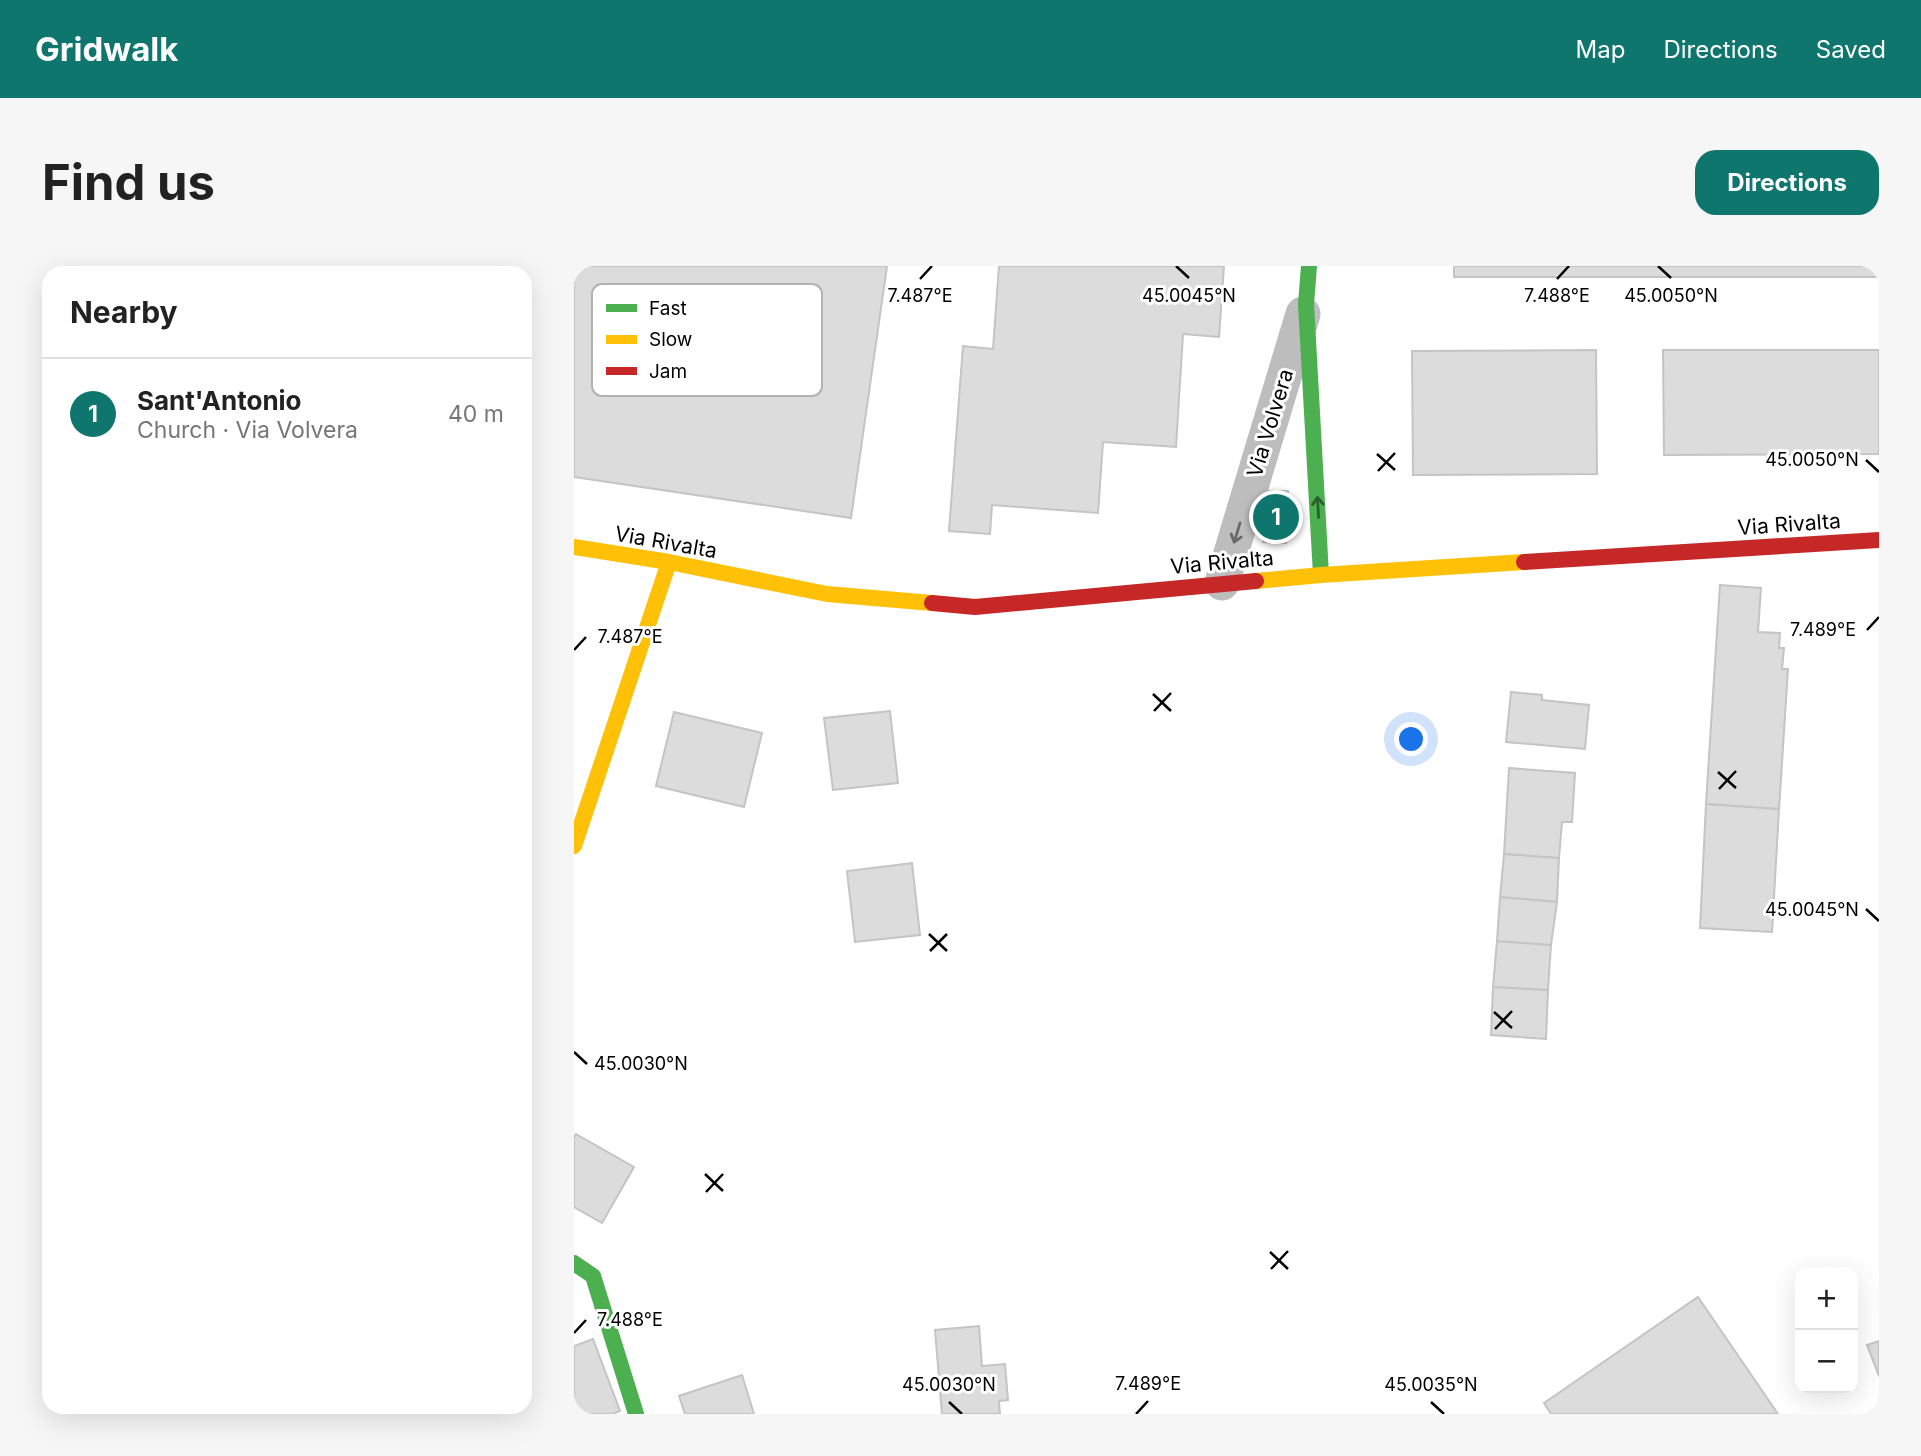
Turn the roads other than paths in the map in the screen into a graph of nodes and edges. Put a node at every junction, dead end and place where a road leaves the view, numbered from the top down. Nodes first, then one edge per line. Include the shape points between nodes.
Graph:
1 (1309, 266) edge
2 (1306, 304) junction
3 (1879, 540) edge
4 (574, 547) edge
5 (669, 562) junction
6 (1321, 575) junction
7 (1222, 583) junction
8 (574, 846) edge
9 (574, 1263) edge
10 (636, 1414) edge

1 - 2 street, Via Volvera
6 -> 2 street, Via Volvera
2 -> 7 street, Via Volvera
3 - 6 street, Via Rivalta
4 - 5 street, Via Rivalta
5 - 7 street, Via Rivalta via 827,594 975,607
5 - 8 street
6 - 7 street, Via Rivalta
9 - 10 street via 593,1276

